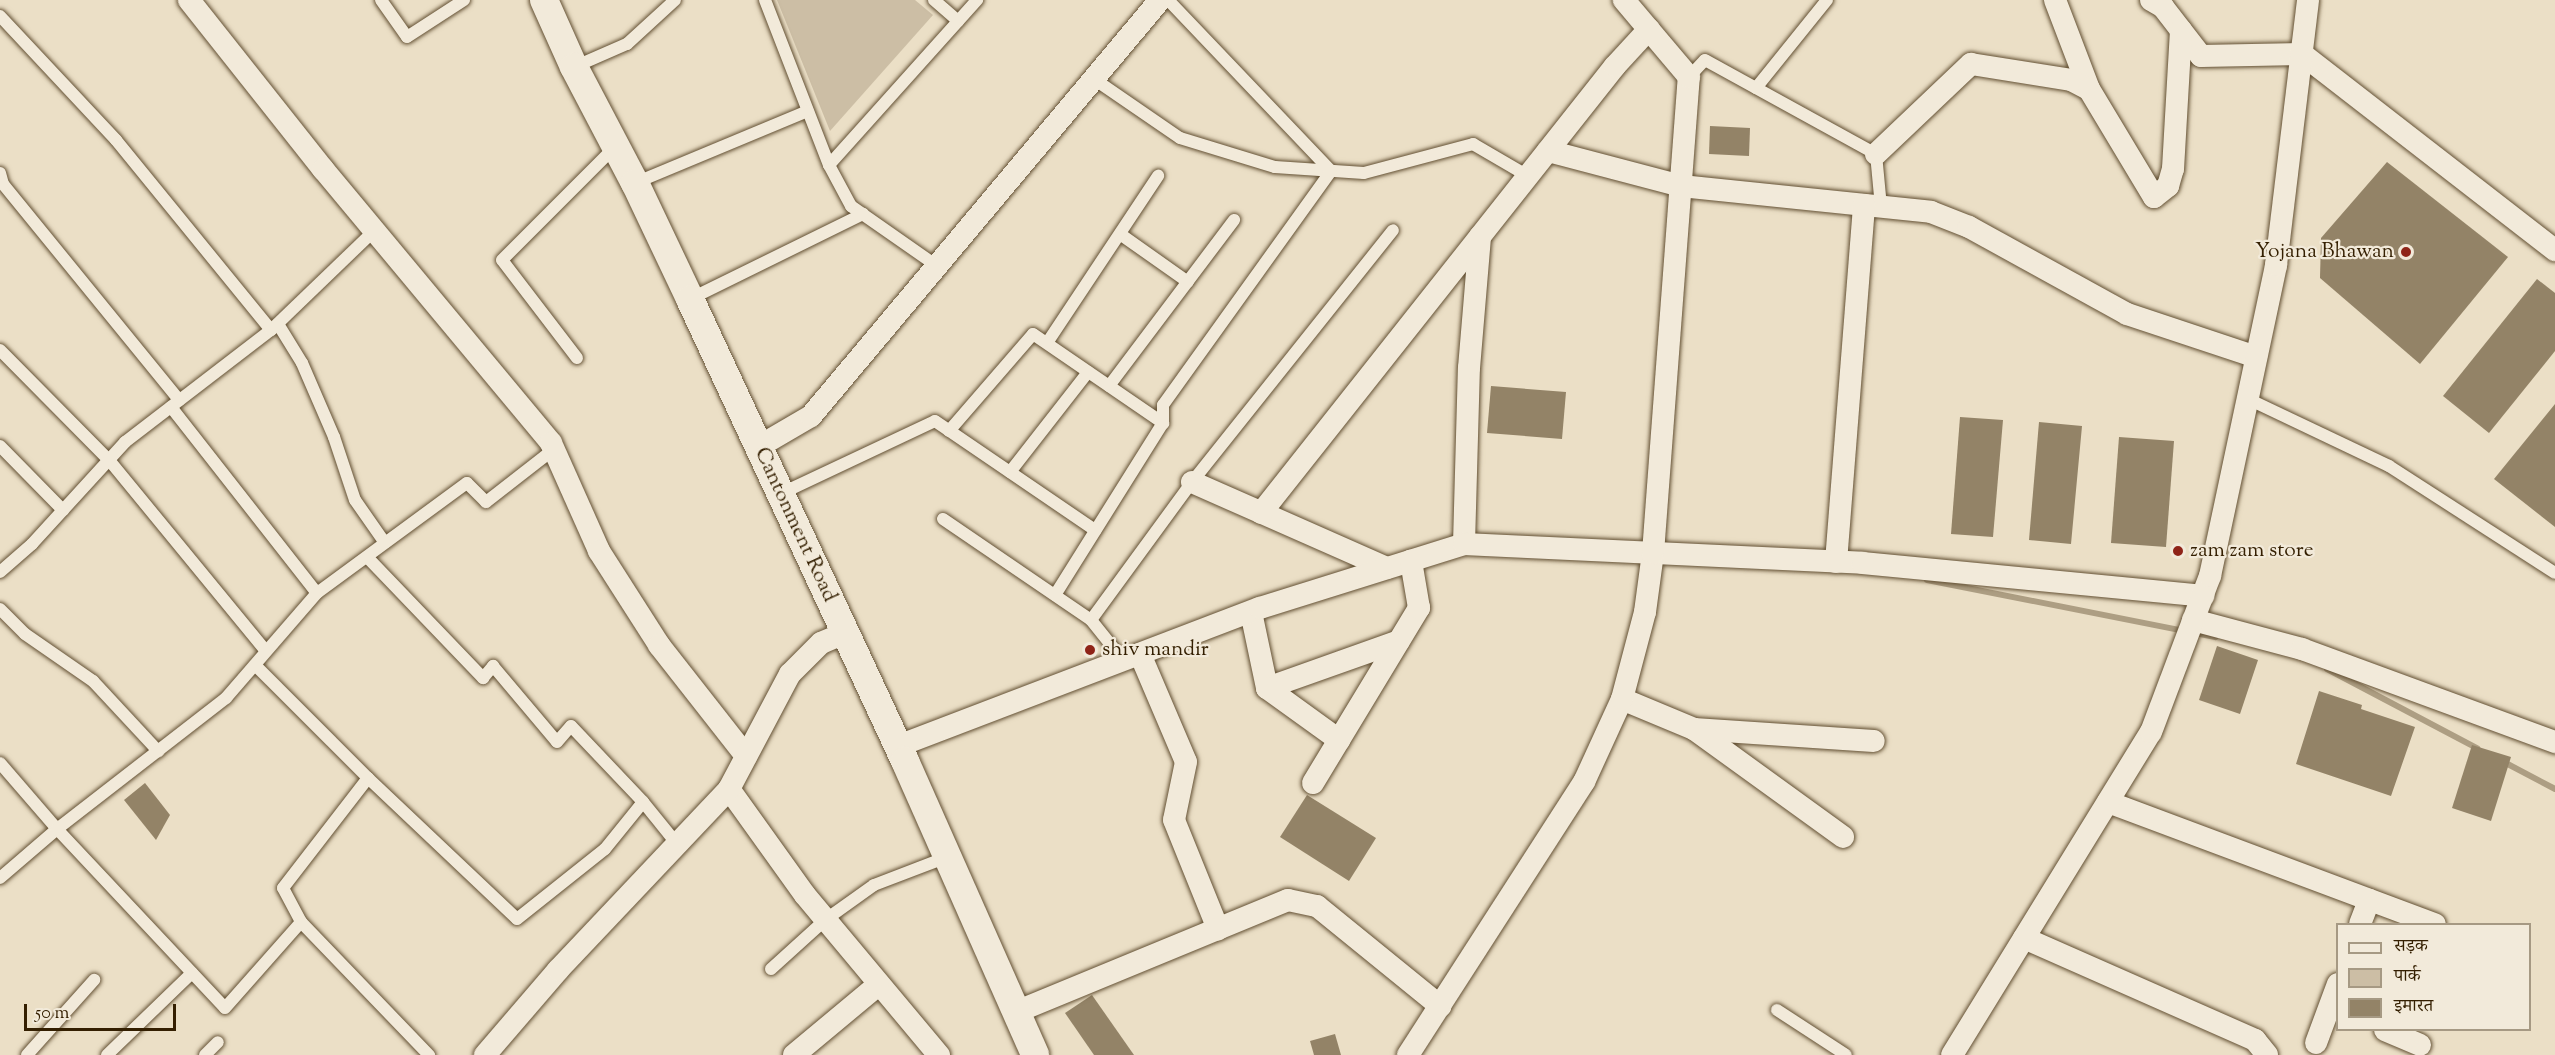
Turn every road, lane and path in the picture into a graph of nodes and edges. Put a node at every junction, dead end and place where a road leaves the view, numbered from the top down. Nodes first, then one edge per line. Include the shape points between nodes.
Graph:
1 (189, 0) edge
2 (381, 0) edge
3 (464, 0) edge
4 (544, 0) edge
5 (675, 0) edge
6 (765, 0) edge
7 (934, 0) edge
8 (977, 0) edge
9 (1160, 0) edge
10 (1168, 0) edge
11 (1624, 0) edge
12 (1827, 0) edge
13 (2055, 0) edge
14 (2151, 0) edge
15 (2308, 0) edge
16 (0, 16) edge
17 (958, 21) junction
18 (1649, 29) junction
19 (2181, 30) junction
20 (2302, 54) junction
21 (574, 67) junction
22 (1689, 77) junction
23 (1094, 79) junction
24 (1756, 88) junction
25 (2090, 89) junction
26 (808, 111) junction
27 (615, 147) junction
28 (1548, 151) junction
29 (1876, 154) junction
30 (829, 165) junction
31 (1331, 171) junction
32 (0, 173) edge
33 (1158, 176) dead end
34 (1528, 176) junction
35 (635, 183) junction
36 (1681, 186) junction
37 (1872, 206) junction
38 (863, 214) junction
39 (1234, 220) dead end
40 (1393, 230) dead end
41 (375, 231) junction
42 (1120, 234) junction
43 (1480, 236) junction
44 (2555, 250) edge
45 (937, 266) junction
46 (1188, 282) junction
47 (690, 299) junction
48 (274, 327) junction
49 (1047, 343) junction
50 (0, 350) edge
51 (2256, 357) junction
52 (577, 358) dead end
53 (1088, 372) junction
54 (1109, 386) junction
55 (2248, 399) junction
56 (175, 404) junction
57 (1163, 423) junction
58 (949, 431) junction
59 (0, 446) edge
60 (758, 447) junction
61 (554, 449) junction
62 (109, 460) junction
63 (1010, 472) junction
64 (1192, 482) junction
65 (780, 494) junction
66 (63, 510) junction
67 (1261, 513) junction
68 (943, 519) dead end
69 (1095, 530) junction
70 (385, 543) junction
71 (1464, 544) junction
72 (1653, 553) junction
73 (367, 557) junction
74 (1411, 561) junction
75 (1836, 562) junction
76 (1387, 568) junction
77 (0, 572) edge
78 (2555, 573) edge
79 (317, 593) junction
80 (1055, 595) junction
81 (2203, 596) junction
82 (0, 609) edge
83 (1251, 612) junction
84 (1091, 620) junction
85 (2193, 620) junction
86 (845, 633) junction
87 (1399, 641) junction
88 (266, 651) junction
89 (1132, 657) junction
90 (255, 665) junction
91 (1267, 688) junction
92 (1622, 699) junction
93 (1694, 729) junction
94 (1339, 740) junction
95 (1874, 741) dead end
96 (2555, 742) edge
97 (898, 746) junction
98 (158, 751) junction
99 (746, 756) junction
100 (0, 763) edge
101 (368, 778) junction
102 (1313, 783) dead end
103 (729, 789) junction
104 (643, 802) junction
105 (2108, 802) junction
106 (57, 829) junction
107 (1843, 837) dead end
108 (676, 844) junction
109 (947, 857) junction
110 (0, 878) edge
111 (2369, 900) junction
112 (825, 920) junction
113 (301, 922) junction
114 (2360, 923) edge
115 (2433, 923) edge
116 (1218, 929) junction
117 (2024, 938) junction
118 (771, 969) dead end
119 (192, 973) junction
120 (94, 980) dead end
121 (878, 985) junction
122 (2336, 992) edge
123 (1440, 1006) junction
124 (2334, 1007) edge
125 (1777, 1010) dead end
126 (1016, 1012) junction
127 (2389, 1031) edge
128 (218, 1042) dead end
129 (2316, 1043) dead end
130 (2420, 1045) dead end
131 (27, 1055) edge
132 (107, 1055) edge
133 (205, 1055) edge
134 (429, 1055) edge
135 (485, 1055) edge
136 (794, 1055) edge
137 (939, 1055) edge
138 (1035, 1055) edge
139 (1408, 1055) edge
140 (1846, 1055) edge
141 (1952, 1055) edge
142 (2267, 1055) edge

1 - 41 street
2 - 3 lane via 407,37
4 - 21 street, Cantonment Road
5 - 21 lane via 627,44
6 - 26 lane
7 - 17 lane
8 - 17 lane
9 - 23 street
10 - 31 lane
11 - 18 street
12 - 24 lane
13 - 25 street
14 - 19 street via 2163,7
15 - 20 street
16 - 48 lane via 116,140
17 - 30 lane
18 - 22 street
18 - 28 street
19 - 20 street via 2201,56
19 - 25 street via 2173,169 2168,186 2154,197
20 - 44 street
20 - 51 street via 2276,265
21 - 27 street, Cantonment Road
22 - 24 lane via 1705,60
22 - 36 street
23 - 31 lane via 1180,138 1275,167
23 - 45 street
24 - 29 lane
25 - 29 street via 2071,80 1971,64
26 - 30 lane
26 - 35 lane
27 - 35 street, Cantonment Road
27 - 52 lane via 502,260
28 - 34 street
28 - 36 street
29 - 37 lane
30 - 38 lane via 851,206
31 - 34 lane via 1364,173 1473,144
31 - 57 lane via 1162,405
32 - 56 lane via 3,184
33 - 42 lane
34 - 43 street
35 - 47 street, Cantonment Road
36 - 37 street
36 - 72 street
37 - 51 street via 1931,212 1969,227 2127,314
37 - 75 street
38 - 45 lane
38 - 47 lane
39 - 46 lane
40 - 64 lane
41 - 48 lane
41 - 61 street
42 - 46 lane
42 - 49 lane
43 - 67 street
43 - 71 street via 1469,368
45 - 60 street via 811,416
46 - 54 lane
47 - 60 street, Cantonment Road
48 - 56 lane
48 - 70 lane via 306,373 334,437 355,500
49 - 53 lane
49 - 58 lane via 1033,334
50 - 62 lane
51 - 55 street
53 - 54 lane
53 - 63 lane
54 - 57 lane
55 - 78 lane via 2389,466
55 - 81 street
56 - 62 lane via 125,442
56 - 79 lane
57 - 69 lane
58 - 63 lane
58 - 65 lane via 935,421
59 - 66 lane
60 - 65 street, Cantonment Road
61 - 70 lane via 486,502 467,483
61 - 99 street via 599,551 659,645
62 - 66 lane
62 - 88 lane
63 - 69 lane
64 - 67 street
64 - 84 lane
65 - 86 street, Cantonment Road
66 - 77 lane
67 - 76 street
68 - 80 lane
69 - 80 lane
70 - 73 lane
71 - 72 street
71 - 74 street
72 - 75 street
72 - 92 street via 1645,612
73 - 79 lane
73 - 104 lane via 483,678 493,666 557,742 571,726
74 - 76 street
74 - 87 street via 1419,608
75 - 81 street
76 - 83 street
79 - 88 lane
80 - 84 lane
81 - 85 street
82 - 98 lane via 25,634 93,681
83 - 89 street
83 - 91 street
84 - 89 lane
85 - 96 street via 2302,649
85 - 105 street via 2151,732
86 - 97 street, Cantonment Road
86 - 99 street via 821,643 790,674
87 - 91 street
87 - 94 street
88 - 90 lane
89 - 97 street
89 - 116 street via 1186,762 1174,820
90 - 98 lane via 226,698
90 - 101 lane
91 - 94 street
92 - 93 street
92 - 123 street via 1584,782
93 - 95 street
93 - 107 street
94 - 102 street
97 - 109 street, Cantonment Road
98 - 106 lane
99 - 103 street
100 - 106 lane
101 - 104 lane via 517,919 605,849
101 - 113 lane via 283,888
103 - 108 street
103 - 112 street
104 - 108 lane
105 - 111 street
105 - 117 street
106 - 110 lane
106 - 119 lane
108 - 135 street
109 - 112 lane via 874,885
109 - 126 street, Cantonment Road
111 - 114 street
111 - 115 street
112 - 118 lane
112 - 121 street
113 - 119 lane via 225,1008
113 - 134 lane
116 - 123 street via 1288,900 1317,906
116 - 126 street
117 - 141 street
117 - 142 street via 2255,1040
119 - 132 lane
120 - 131 lane
121 - 136 street
121 - 137 street
122 - 124 street
123 - 139 street
124 - 129 street
125 - 140 lane
126 - 138 street, Cantonment Road
127 - 130 street
128 - 133 lane

